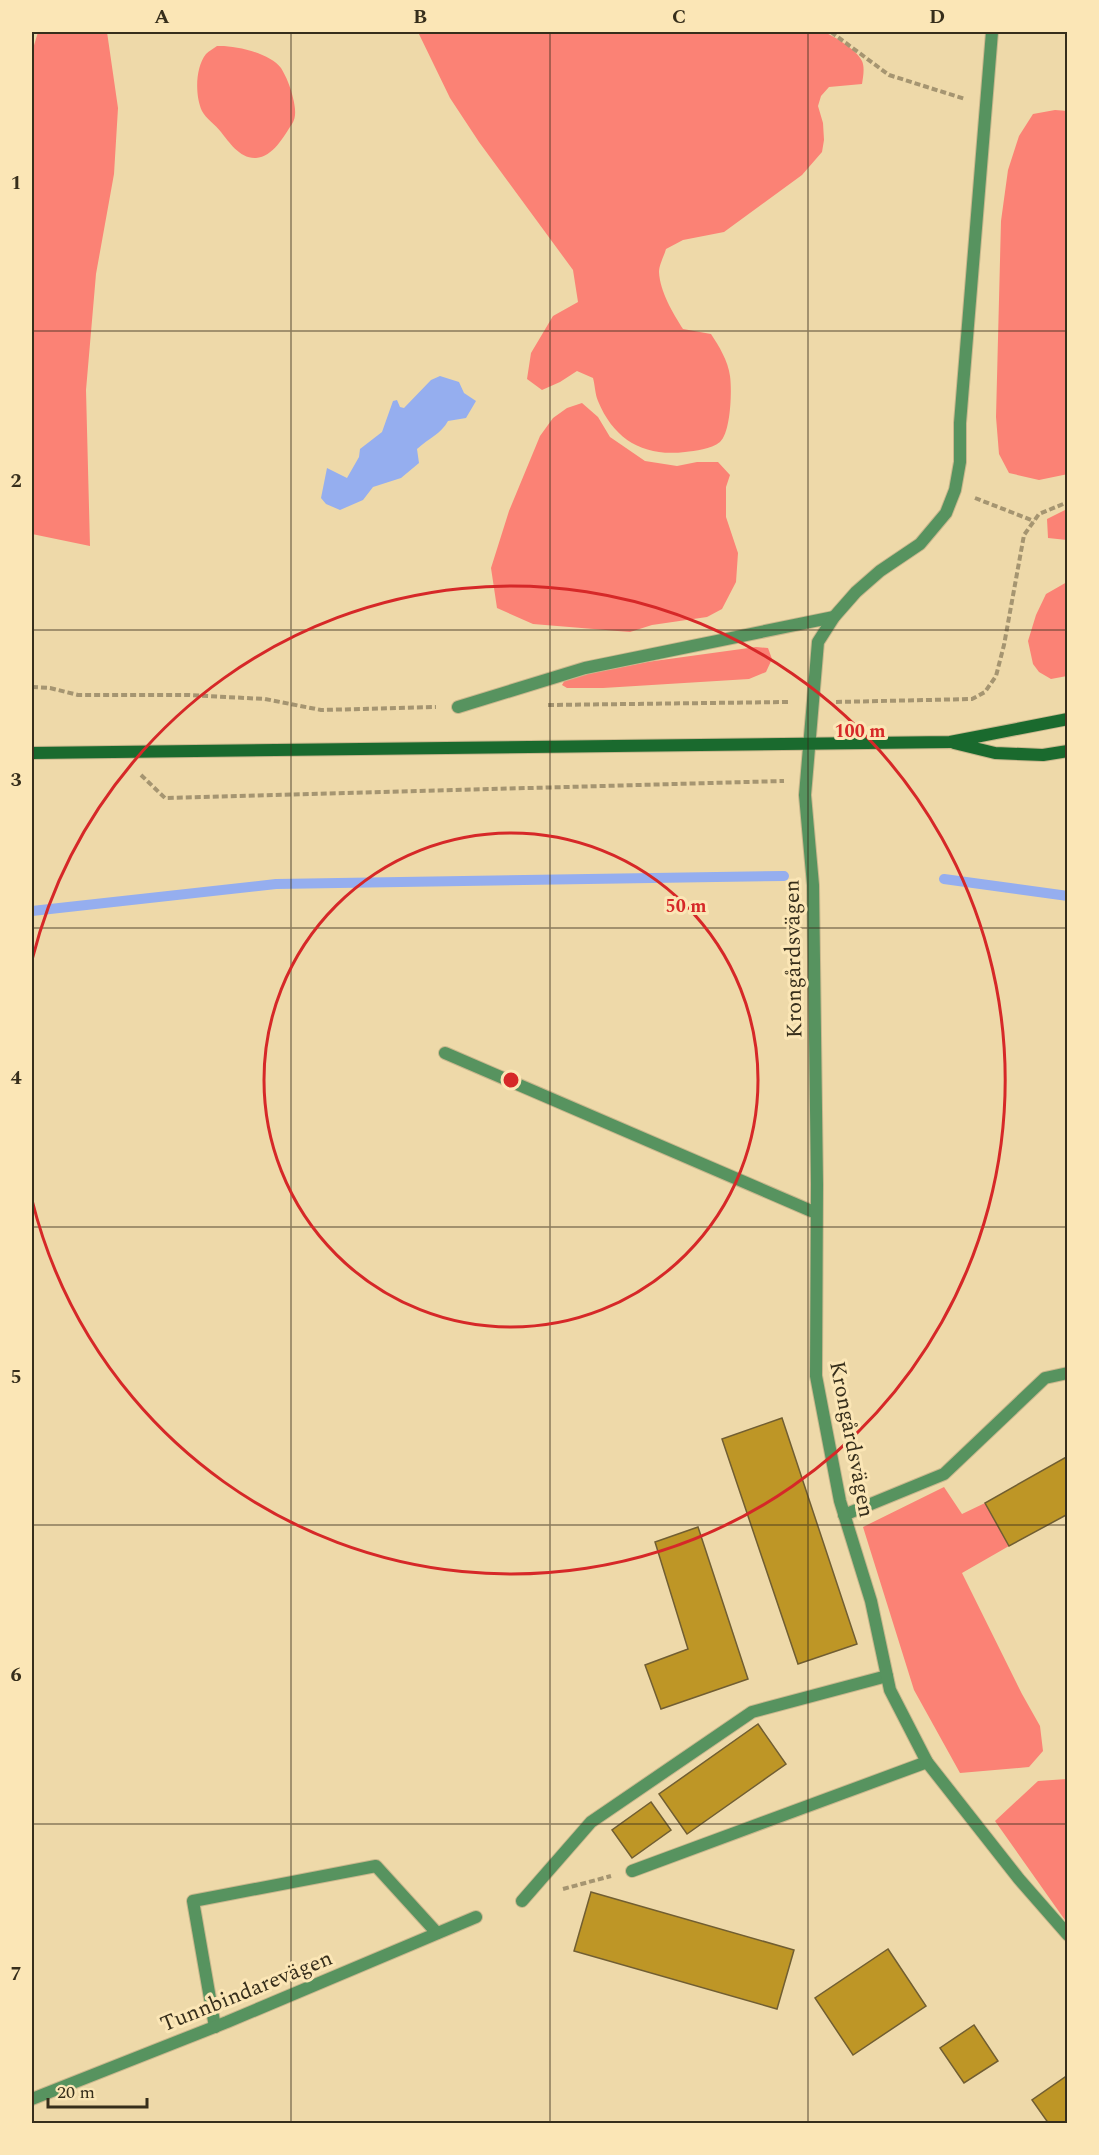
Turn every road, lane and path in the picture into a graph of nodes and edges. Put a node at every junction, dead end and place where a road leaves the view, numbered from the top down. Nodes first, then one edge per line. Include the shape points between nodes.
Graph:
1 (831, 32) edge
2 (992, 32) edge
3 (986, 105) junction
4 (955, 490) junction
5 (1034, 521) dead end
6 (834, 617) junction
7 (458, 706) dead end
8 (1068, 719) edge
9 (950, 742) junction
10 (810, 743) junction
11 (1068, 751) edge
12 (118, 752) junction
13 (32, 753) edge
14 (806, 781) junction
15 (445, 1053) dead end
16 (816, 1213) junction
17 (1068, 1373) edge
18 (844, 1515) junction
19 (887, 1676) junction
20 (927, 1762) junction
21 (632, 1870) dead end
22 (522, 1901) dead end
23 (476, 1917) dead end
24 (437, 1933) junction
25 (1068, 1935) edge
26 (215, 2026) junction
27 (32, 2099) edge

1 - 3 path via 889,75
2 - 3 street, Krongårdsvägen
3 - 4 street, Krongårdsvägen
4 - 5 path
4 - 6 street, Krongårdsvägen via 946,513 920,544 872,578
6 - 7 street via 585,668
6 - 10 street, Krongårdsvägen via 818,642
8 - 9 main road
9 - 10 main road
9 - 11 main road via 995,753 1043,755
10 - 12 main road
10 - 14 street, Krongårdsvägen
12 - 13 main road
12 - 14 path via 165,798
14 - 16 street, Krongårdsvägen via 813,885
15 - 16 street
16 - 18 street, Krongårdsvägen via 816,1376
17 - 18 street via 1045,1378 944,1474
18 - 19 street, Krongårdsvägen via 871,1601
19 - 20 street, Krongårdsvägen via 890,1690
19 - 22 street via 752,1712 591,1822
20 - 21 street
20 - 25 street, Krongårdsvägen
23 - 24 street, Tunnbindarevägen
24 - 26 street, Tunnbindarevägen
24 - 26 street via 376,1866 193,1901
26 - 27 street, Tunnbindarevägen

